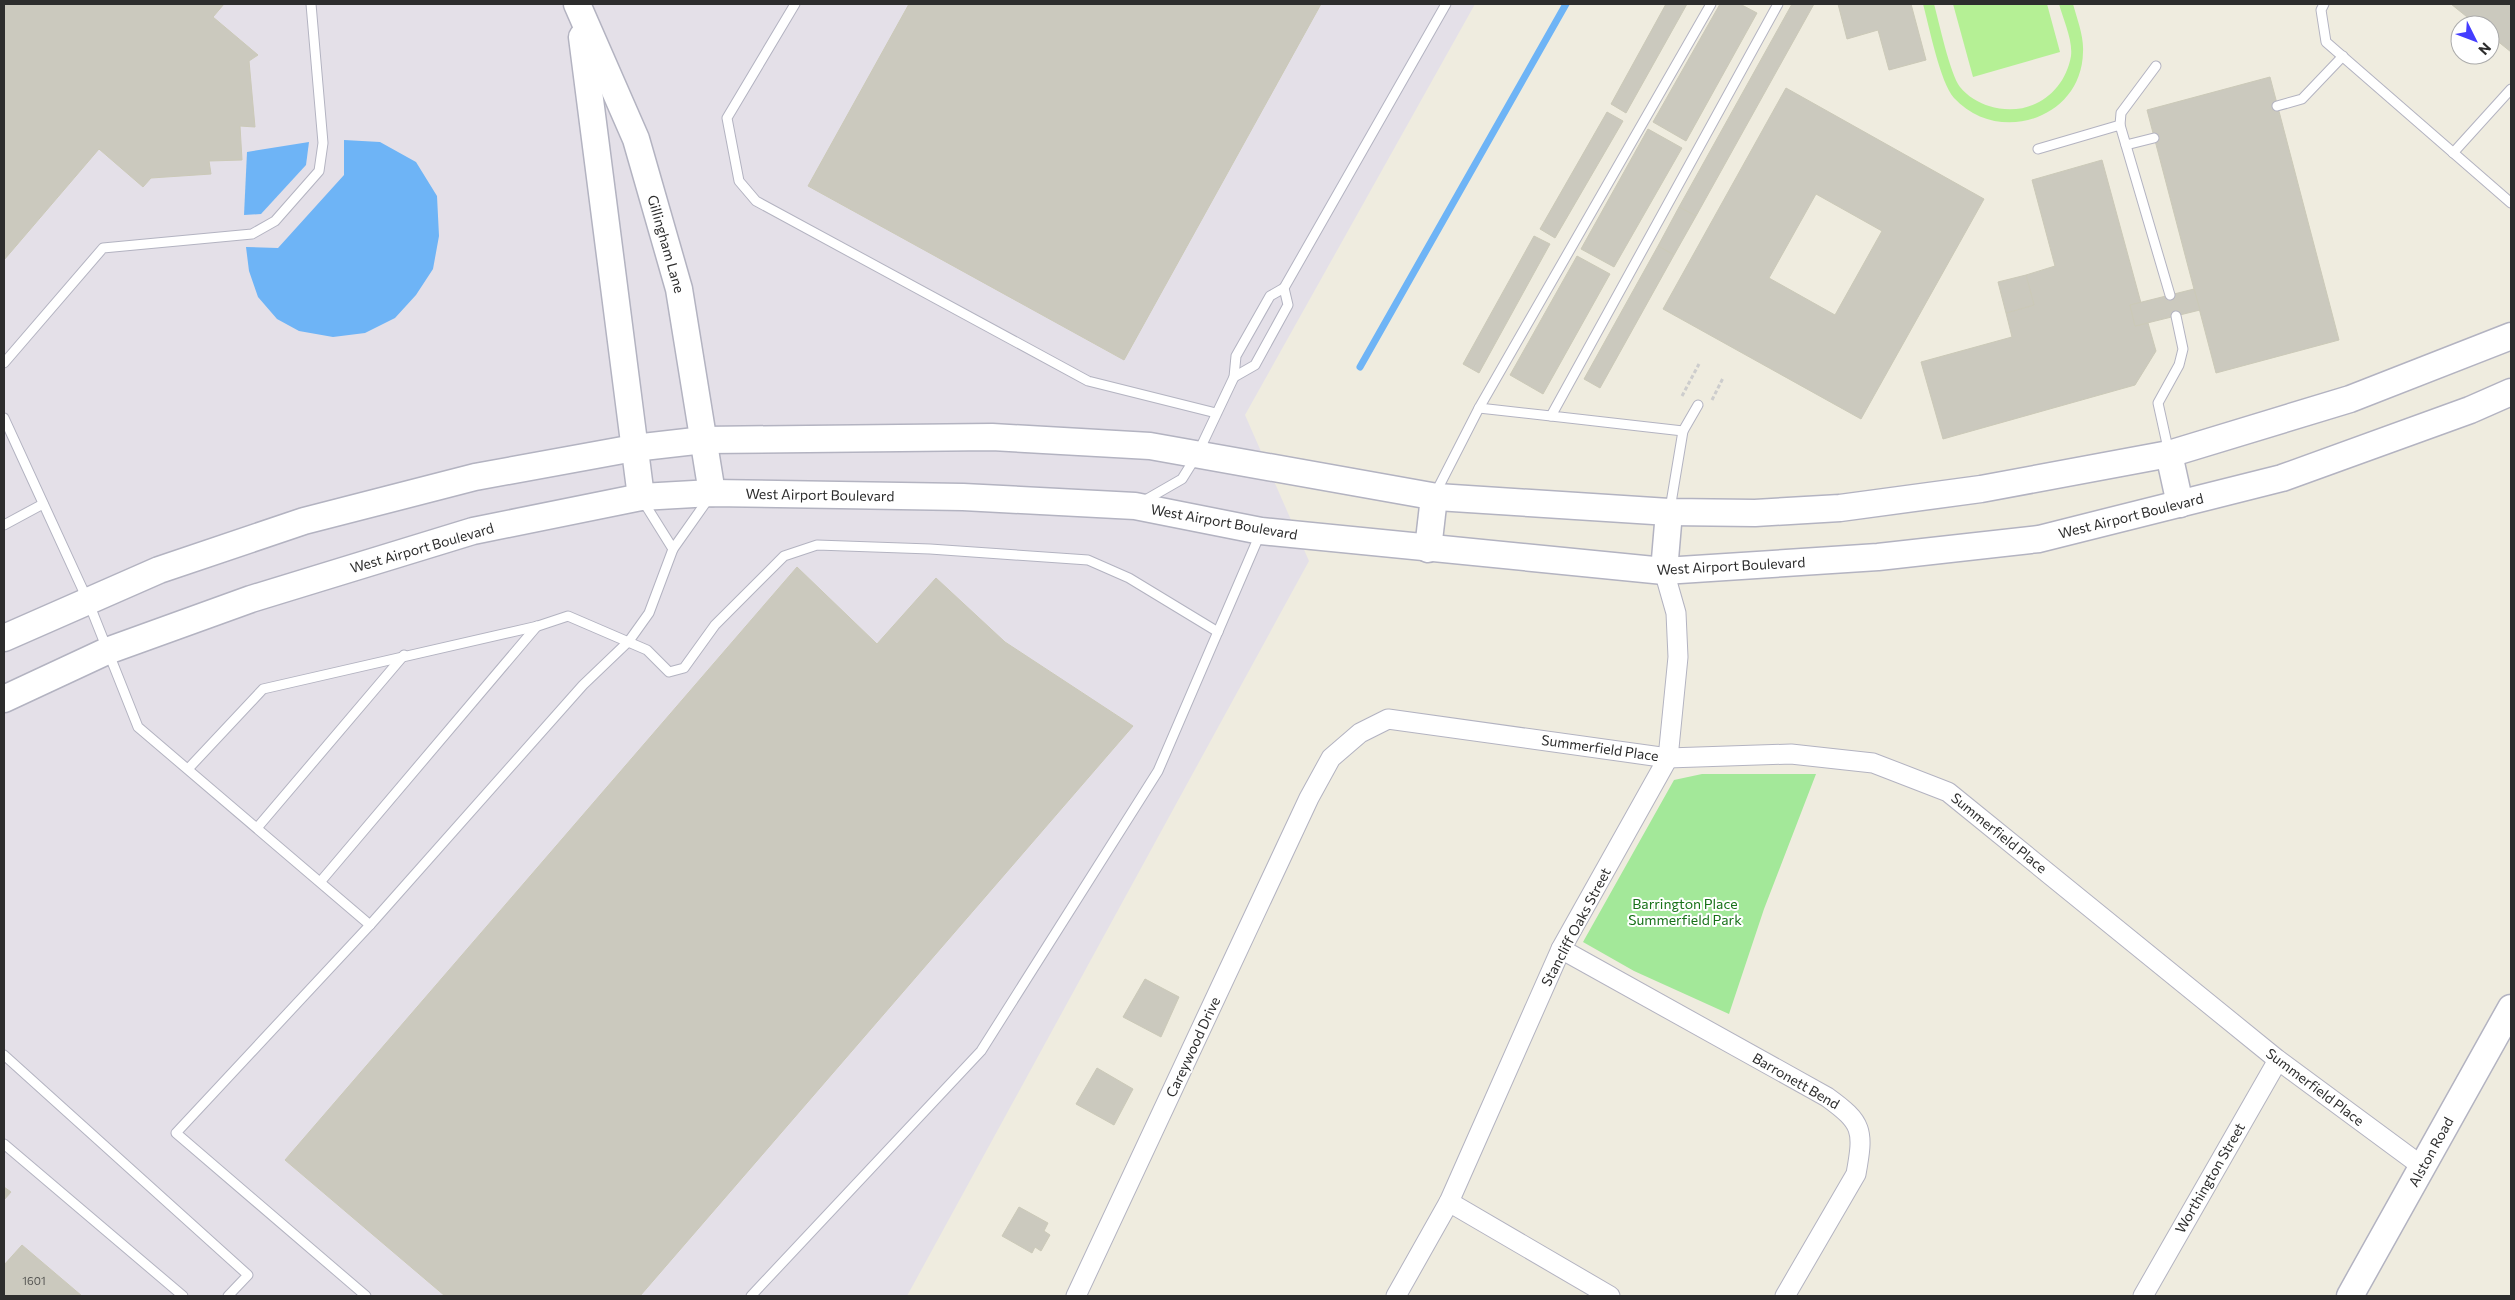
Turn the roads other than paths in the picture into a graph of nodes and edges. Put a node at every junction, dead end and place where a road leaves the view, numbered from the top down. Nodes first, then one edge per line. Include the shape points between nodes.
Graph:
1 (311, 4) edge
2 (782, 4) edge
3 (1446, 4) edge
4 (1711, 4) edge
5 (1778, 4) edge
6 (2324, 4) edge
7 (582, 5) edge
8 (792, 8) edge
9 (2343, 56) junction
10 (2156, 66) dead end
11 (2511, 89) edge
12 (2277, 106) dead end
13 (2120, 125) junction
14 (2154, 138) dead end
15 (2126, 145) junction
16 (2038, 149) dead end
17 (2453, 153) junction
18 (2511, 203) edge
19 (1284, 288) junction
20 (2170, 295) dead end
21 (2176, 316) dead end
22 (2511, 336) edge
23 (4, 364) edge
24 (1234, 377) junction
25 (2511, 392) edge
26 (1698, 405) dead end
27 (1479, 408) junction
28 (1216, 413) junction
29 (1551, 416) junction
30 (4, 418) edge
31 (1683, 431) junction
32 (704, 440) junction
33 (634, 448) junction
34 (2169, 454) junction
35 (1197, 455) junction
36 (712, 493) junction
37 (640, 496) junction
38 (1434, 497) junction
39 (43, 504) junction
40 (2180, 504) junction
41 (1136, 506) junction
42 (1669, 512) junction
43 (4, 526) edge
44 (1261, 531) junction
45 (1428, 549) junction
46 (673, 550) junction
47 (1664, 571) junction
48 (88, 601) junction
49 (538, 626) junction
50 (1218, 632) junction
51 (4, 638) edge
52 (628, 641) junction
53 (107, 651) junction
54 (405, 655) junction
55 (4, 699) edge
56 (1668, 758) junction
57 (188, 769) junction
58 (1309, 798) joint
59 (257, 828) junction
60 (321, 881) junction
61 (370, 925) junction
62 (1561, 949) junction
63 (2511, 1008) edge
64 (4, 1056) edge
65 (2278, 1060) junction
66 (4, 1144) edge
67 (2423, 1167) junction
68 (1449, 1202) junction
69 (183, 1296) edge
70 (228, 1296) edge
71 (366, 1296) edge
72 (751, 1296) edge
73 (1076, 1296) edge
74 (1396, 1296) edge
75 (1610, 1296) edge
76 (1784, 1296) edge
77 (2143, 1296) edge
78 (2350, 1296) edge

1 - 23 lane via 323,143 319,171 275,221 252,234 103,248
2 - 8 lane
3 - 19 lane
4 - 27 lane
5 - 29 lane
6 - 9 lane via 2320,10 2326,42
7 - 32 main road, Gillingham Lane via 636,139 679,289
7 - 33 main road, Gillingham Lane
8 - 28 lane via 727,118 739,181 756,201 1088,381
9 - 12 lane via 2302,99
9 - 17 lane
10 - 13 lane via 2121,113
11 - 17 lane
13 - 15 lane
13 - 16 lane
14 - 15 lane
15 - 20 lane
17 - 18 lane
19 - 24 lane via 1270,296 1236,356
19 - 24 lane via 1288,305 1255,365
21 - 34 lane via 2183,349 2179,365 2158,402
22 - 34 main road via 2350,399
24 - 28 lane
25 - 40 main road, West Airport Boulevard via 2282,478
26 - 31 lane
27 - 29 lane
27 - 38 lane
28 - 35 lane
29 - 31 lane
30 - 39 lane
31 - 42 lane
32 - 33 main road
32 - 35 main road via 992,437 1150,446
32 - 36 main road, Gillingham Lane
33 - 37 main road, Gillingham Lane
33 - 48 main road via 475,477 304,521 159,570
34 - 40 main road
34 - 42 main road via 1981,489 1840,508 1755,513
35 - 38 main road
35 - 41 lane via 1182,479
36 - 37 main road, West Airport Boulevard
36 - 41 main road, West Airport Boulevard via 963,497
36 - 46 lane
37 - 46 lane
37 - 53 main road, West Airport Boulevard via 473,531 251,600
38 - 42 main road
38 - 45 main road
39 - 43 lane
39 - 48 lane
40 - 47 main road, West Airport Boulevard via 2038,539 1878,557
41 - 44 main road, West Airport Boulevard
42 - 47 main road
44 - 45 main road, West Airport Boulevard
44 - 50 lane
45 - 47 main road, West Airport Boulevard
46 - 52 lane via 649,613
47 - 56 street, Stancliff Oaks Street via 1676,614 1678,657
48 - 51 main road
48 - 53 lane
49 - 52 lane via 568,616
49 - 54 lane
49 - 60 lane
50 - 52 lane via 1129,578 1088,560 993,552 817,545 784,556 770,568 715,625 684,668 669,672 647,650
50 - 72 lane via 1158,771 981,1051
52 - 61 lane via 583,685
53 - 55 main road, West Airport Boulevard
53 - 57 lane via 138,727
54 - 57 lane via 263,689
54 - 59 lane
56 - 58 street, Summerfield Place via 1388,719 1360,733 1331,758
56 - 62 street, Stancliff Oaks Street
56 - 65 street, Summerfield Place via 1791,754 1872,763 1948,792
57 - 59 lane
58 - 73 street, Careywood Drive
59 - 60 lane
60 - 61 lane
61 - 71 lane via 176,1132
62 - 68 street, Stancliff Oaks Street
62 - 76 street, Barronett Bend via 1828,1097 1851,1115 1860,1132 1856,1174
63 - 67 main road, Alston Road
64 - 70 lane via 248,1275
65 - 67 street, Summerfield Place
65 - 77 street, Worthington Street
66 - 69 lane
67 - 78 main road, Alston Road
68 - 74 street, Stancliff Oaks Street
68 - 75 street

